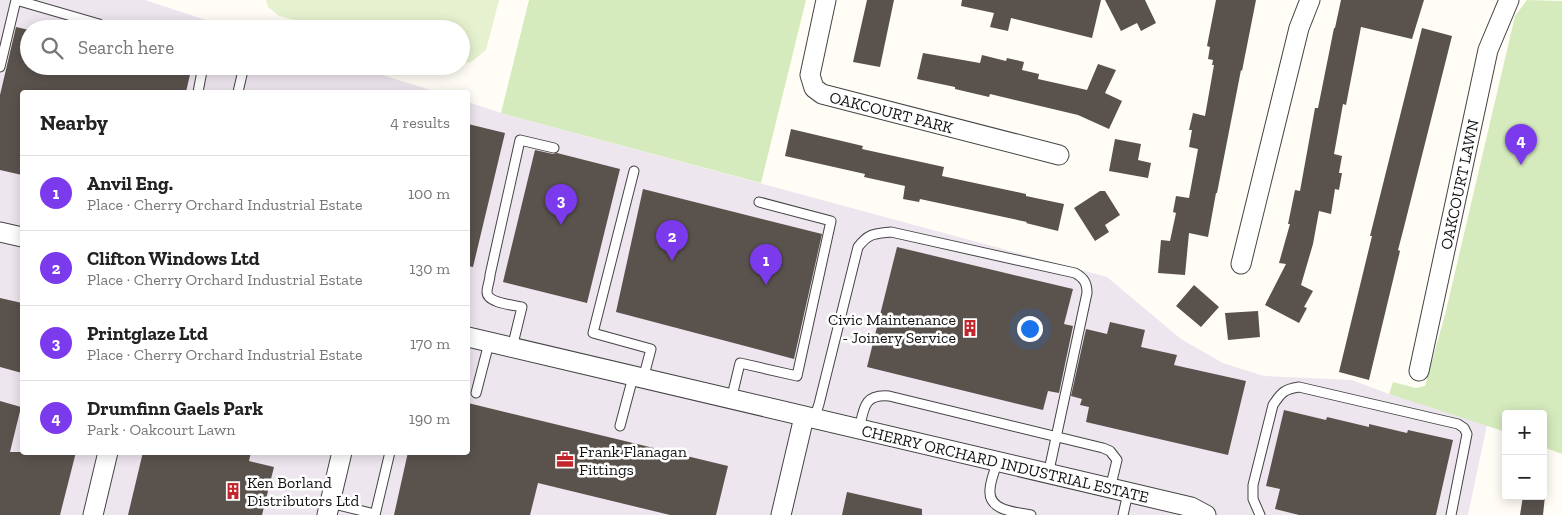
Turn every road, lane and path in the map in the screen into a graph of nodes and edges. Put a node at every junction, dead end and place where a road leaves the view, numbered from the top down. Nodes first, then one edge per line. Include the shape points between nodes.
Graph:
1 (826, 0) edge
2 (1310, 0) edge
3 (1508, 0) edge
4 (85, 20) edge
5 (0, 67) edge
6 (202, 75) edge
7 (242, 75) edge
8 (198, 90) edge
9 (238, 90) edge
10 (554, 148) dead end
11 (1059, 155) dead end
12 (634, 171) dead end
13 (759, 202) dead end
14 (0, 232) edge
15 (20, 237) edge
16 (1241, 264) dead end
17 (470, 338) edge
18 (489, 343) junction
19 (512, 348) junction
20 (1419, 371) dead end
21 (638, 378) junction
22 (476, 393) dead end
23 (731, 400) junction
24 (809, 418) junction
25 (620, 426) dead end
26 (859, 430) junction
27 (1056, 436) junction
28 (107, 455) edge
29 (341, 455) edge
30 (389, 455) edge
31 (997, 462) junction
32 (1048, 475) junction
33 (1110, 489) junction
34 (1128, 493) junction
35 (329, 509) edge
36 (93, 515) edge
37 (375, 515) edge
38 (781, 515) edge
39 (1031, 515) edge
40 (1123, 515) edge
41 (1206, 515) edge
42 (1260, 515) edge
43 (1451, 515) edge

1 - 11 street, OAKCOURT PARK via 810,75 814,88 822,94
2 - 16 street via 1299,28
3 - 20 street, OAKCOURT LAWN via 1488,50
4 - 5 lane via 16,0
6 - 8 lane
7 - 9 lane
10 - 19 lane via 520,140 490,275 488,297 522,308
12 - 21 lane via 593,334 651,349
13 - 23 lane via 831,221 796,376 740,363
14 - 15 street
17 - 18 street, CHERRY ORCHARD INDUSTRIAL ESTATE
18 - 19 street, CHERRY ORCHARD INDUSTRIAL ESTATE
18 - 22 lane
19 - 21 street, CHERRY ORCHARD INDUSTRIAL ESTATE
21 - 23 street, CHERRY ORCHARD INDUSTRIAL ESTATE
21 - 25 lane
23 - 24 street, CHERRY ORCHARD INDUSTRIAL ESTATE
24 - 26 street, CHERRY ORCHARD INDUSTRIAL ESTATE
24 - 27 lane via 819,404 858,247 865,237 891,232 1082,277 1087,293
24 - 38 street
26 - 27 lane via 867,401 880,395
26 - 31 street, CHERRY ORCHARD INDUSTRIAL ESTATE
27 - 32 lane
27 - 33 lane via 1110,451 1117,460
28 - 36 street
29 - 35 street
30 - 37 lane
31 - 32 street, CHERRY ORCHARD INDUSTRIAL ESTATE
31 - 39 lane via 991,499 999,508
32 - 33 street, CHERRY ORCHARD INDUSTRIAL ESTATE
33 - 34 street, CHERRY ORCHARD INDUSTRIAL ESTATE
34 - 40 lane
34 - 41 street, CHERRY ORCHARD INDUSTRIAL ESTATE via 1192,507
35 - 37 lane
42 - 43 lane via 1253,499 1253,485 1273,405 1288,388 1299,387 1464,428 1467,434

